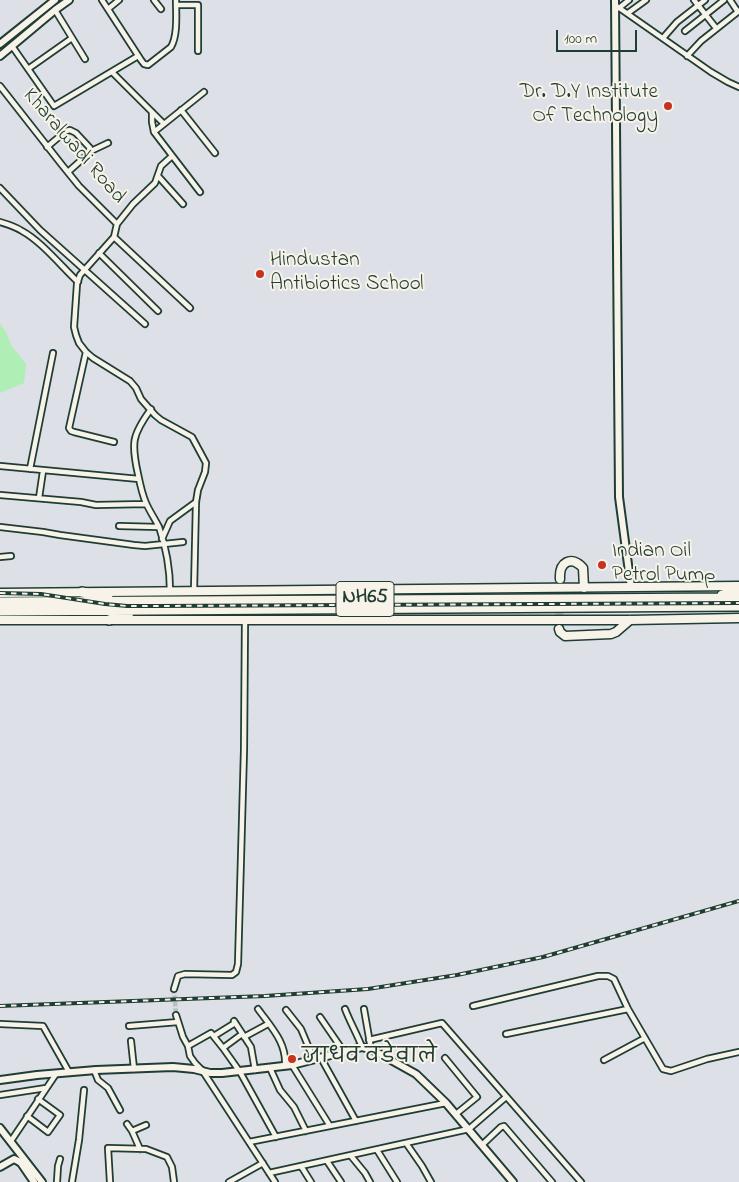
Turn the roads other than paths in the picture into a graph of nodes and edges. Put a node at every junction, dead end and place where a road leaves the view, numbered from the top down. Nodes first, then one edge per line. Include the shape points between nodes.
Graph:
1 (55, 0) edge
2 (69, 0) edge
3 (102, 0) edge
4 (119, 0) edge
5 (154, 0) edge
6 (629, 0) edge
7 (646, 0) edge
8 (694, 0) edge
9 (705, 0) edge
10 (724, 0) edge
11 (730, 0) edge
12 (176, 2) edge
13 (617, 4) edge
14 (698, 5) junction
15 (108, 9) junction
16 (161, 9) dead end
17 (55, 10) junction
18 (739, 11) edge
19 (628, 13) junction
20 (705, 14) junction
21 (716, 28) junction
22 (685, 30) dead end
23 (72, 38) junction
24 (663, 38) junction
25 (0, 44) edge
26 (12, 46) junction
27 (198, 52) dead end
28 (0, 56) edge
29 (138, 56) junction
30 (687, 56) junction
31 (85, 60) dead end
32 (28, 69) junction
33 (112, 72) junction
34 (0, 86) edge
35 (739, 87) edge
36 (204, 92) dead end
37 (181, 110) junction
38 (152, 112) junction
39 (164, 124) junction
40 (154, 132) junction
41 (108, 143) dead end
42 (47, 147) junction
43 (89, 152) junction
44 (215, 153) dead end
45 (172, 156) junction
46 (68, 172) junction
47 (158, 176) junction
48 (0, 188) edge
49 (200, 192) dead end
50 (184, 204) dead end
51 (0, 222) edge
52 (118, 224) junction
53 (114, 237) junction
54 (99, 253) junction
55 (84, 270) junction
56 (78, 282) junction
57 (190, 308) dead end
58 (158, 311) dead end
59 (145, 324) dead end
60 (86, 352) junction
61 (53, 353) dead end
62 (151, 409) junction
63 (114, 442) dead end
64 (0, 466) edge
65 (30, 470) junction
66 (43, 471) junction
67 (139, 479) junction
68 (0, 495) edge
69 (40, 498) junction
70 (196, 502) junction
71 (146, 504) junction
72 (119, 526) dead end
73 (0, 527) edge
74 (159, 528) junction
75 (163, 541) junction
76 (183, 542) dead end
77 (11, 556) dead end
78 (0, 557) edge
79 (560, 579) tunnel mouth
80 (631, 587) junction
81 (584, 588) junction
82 (739, 588) edge
83 (170, 591) junction
84 (194, 591) junction
85 (82, 592) junction
86 (0, 593) edge
87 (739, 598) edge
88 (123, 601) junction
89 (0, 602) edge
90 (605, 602) junction
91 (712, 602) junction
92 (739, 606) edge
93 (139, 610) junction
94 (0, 611) edge
95 (739, 613) edge
96 (739, 618) edge
97 (0, 620) edge
98 (109, 620) junction
99 (245, 620) junction
100 (630, 620) junction
101 (559, 629) dead end
102 (174, 989) dead end
103 (473, 1006) dead end
104 (364, 1008) dead end
105 (258, 1009) dead end
106 (346, 1009) dead end
107 (628, 1009) junction
108 (286, 1010) dead end
109 (176, 1015) tunnel mouth
110 (320, 1018) dead end
111 (178, 1022) junction
112 (0, 1024) edge
113 (268, 1024) junction
114 (129, 1026) dead end
115 (506, 1034) dead end
116 (243, 1035) junction
117 (214, 1036) junction
118 (645, 1038) junction
119 (131, 1040) dead end
120 (370, 1040) junction
121 (188, 1046) junction
122 (362, 1047) junction
123 (223, 1048) junction
124 (371, 1049) junction
125 (344, 1052) junction
126 (739, 1052) edge
127 (445, 1058) dead end
128 (318, 1059) junction
129 (604, 1060) dead end
130 (292, 1065) junction
131 (284, 1066) junction
132 (270, 1068) junction
133 (134, 1069) junction
134 (94, 1070) junction
135 (202, 1070) junction
136 (255, 1070) junction
137 (69, 1072) junction
138 (240, 1072) junction
139 (56, 1074) junction
140 (0, 1080) edge
141 (46, 1088) junction
142 (84, 1090) dead end
143 (0, 1095) edge
144 (506, 1097) junction
145 (38, 1099) junction
146 (446, 1103) junction
147 (120, 1110) dead end
148 (456, 1114) junction
149 (26, 1116) junction
150 (356, 1120) junction
151 (127, 1124) dead end
152 (146, 1125) dead end
153 (330, 1126) junction
154 (0, 1128) edge
155 (469, 1129) junction
156 (306, 1130) junction
157 (132, 1131) junction
158 (276, 1137) junction
159 (11, 1141) junction
160 (249, 1142) junction
161 (406, 1144) junction
162 (482, 1144) junction
163 (140, 1149) junction
164 (377, 1150) junction
165 (351, 1156) junction
166 (60, 1159) dead end
167 (327, 1161) junction
168 (263, 1163) junction
169 (2, 1165) edge
170 (301, 1166) junction
171 (270, 1173) junction
172 (34, 1182) edge
173 (42, 1182) edge
174 (56, 1182) edge
175 (72, 1182) edge
176 (110, 1182) edge
177 (174, 1182) edge
178 (229, 1182) edge
179 (275, 1182) edge
180 (311, 1182) edge
181 (341, 1182) edge
182 (370, 1182) edge
183 (396, 1182) edge
184 (430, 1182) edge
185 (513, 1182) edge
186 (552, 1182) edge
187 (581, 1182) edge

1 - 25 street
2 - 17 street
3 - 15 street
4 - 15 street
5 - 16 street
6 - 13 street
7 - 19 street
8 - 14 street
9 - 14 street
10 - 20 street
11 - 18 street
12 - 27 street via 198,6
12 - 29 street via 171,47 148,65
13 - 19 street
13 - 80 street via 619,497
14 - 20 street
14 - 24 street
15 - 29 street
17 - 23 street
17 - 26 street
18 - 21 street
19 - 24 street
20 - 21 street
20 - 22 street
21 - 30 street
23 - 31 street
23 - 32 street
24 - 30 street
26 - 28 street
26 - 32 street
29 - 33 street
30 - 35 street via 719,78
32 - 33 street via 54,106
33 - 38 street
34 - 42 street, Kharalwadi Road
36 - 37 street
37 - 39 street
37 - 44 street
38 - 39 street
38 - 40 street
39 - 40 street
40 - 45 street
41 - 43 street
42 - 43 street via 70,130 90,148
42 - 46 street, Kharalwadi Road
43 - 46 street
45 - 47 street via 161,166
45 - 49 street
46 - 52 street, Kharalwadi Road
47 - 50 street
47 - 52 street
48 - 55 street via 33,224
51 - 56 street via 26,233
52 - 53 street, Kharalwadi Road
53 - 54 street, Kharalwadi Road
53 - 57 street
54 - 55 street, Kharalwadi Road
54 - 58 street
55 - 56 street, Kharalwadi Road
55 - 59 street
56 - 60 street, Kharalwadi Road via 74,327 79,344
60 - 62 street, Kharalwadi Road via 130,381
60 - 63 street via 69,428
61 - 65 street
62 - 67 street via 134,440
62 - 70 street, Kharalwadi Road via 162,420 192,437 206,463
64 - 65 street
65 - 66 street
66 - 67 street
66 - 69 street
67 - 71 street
68 - 69 street
69 - 71 street via 96,505
70 - 75 street via 170,521
70 - 84 street, Kharalwadi Road
71 - 74 street
72 - 74 street
73 - 75 street via 145,546
74 - 75 street
75 - 76 street
75 - 83 street
77 - 78 street
79 - 81 main road via 564,564 576,562 583,568
80 - 81 main road
80 - 82 main road
81 - 84 main road
82 - 91 highway
83 - 84 main road
83 - 85 main road
85 - 86 main road
85 - 88 highway
87 - 91 highway, NH65
88 - 89 highway, NH65
88 - 90 highway, NH65
90 - 91 highway, NH65
90 - 93 highway, NH65
91 - 92 highway, NH65
91 - 95 highway
93 - 94 highway, NH65
93 - 98 highway
96 - 100 main road
97 - 98 main road
98 - 99 main road
99 - 100 main road
99 - 102 street via 236,972 232,975 185,974 178,976
100 - 101 main road via 611,634 565,636
103 - 107 street via 604,975 614,979
104 - 120 street
105 - 113 street
106 - 122 street
107 - 115 street
107 - 118 street
108 - 128 street
109 - 111 street
110 - 125 street
111 - 114 street
111 - 121 street
112 - 137 street via 43,1026
113 - 116 street
113 - 131 street via 284,1051
116 - 117 street via 235,1022
116 - 123 street
116 - 136 street via 251,1047
117 - 121 street via 211,1034
117 - 123 street
118 - 126 street via 667,1071
118 - 129 street
119 - 133 street
120 - 124 street
120 - 144 street via 442,1023
121 - 135 street via 190,1056
122 - 124 street
122 - 125 street
123 - 138 street
124 - 146 street via 416,1074
125 - 128 street
127 - 148 street via 477,1096
128 - 130 street
128 - 150 street
130 - 131 street
130 - 153 street
131 - 132 street
132 - 136 street
132 - 156 street
133 - 134 street
133 - 135 street via 173,1067
134 - 137 street
134 - 147 street
135 - 138 street via 222,1074
135 - 160 street
136 - 138 street
137 - 139 street
138 - 158 street
139 - 140 street
139 - 141 street
141 - 143 street
141 - 145 street
142 - 175 street
144 - 155 street
144 - 187 street
145 - 149 street
145 - 149 street via 60,1115 48,1132
146 - 148 street
146 - 150 street
148 - 155 street
149 - 159 street
150 - 153 street
151 - 157 street
152 - 157 street
153 - 156 street
154 - 159 street
155 - 161 street
155 - 162 street
156 - 158 street
157 - 163 street
158 - 160 street
159 - 173 street
160 - 168 street
161 - 164 street
161 - 184 street
162 - 185 street
162 - 186 street via 504,1126
163 - 176 street via 108,1148
163 - 177 street via 167,1157
164 - 165 street
164 - 183 street
165 - 167 street
165 - 182 street
166 - 174 street
167 - 170 street
167 - 181 street
168 - 171 street
168 - 178 street
169 - 172 street via 14,1159 18,1161
170 - 171 street
170 - 180 street
171 - 179 street

